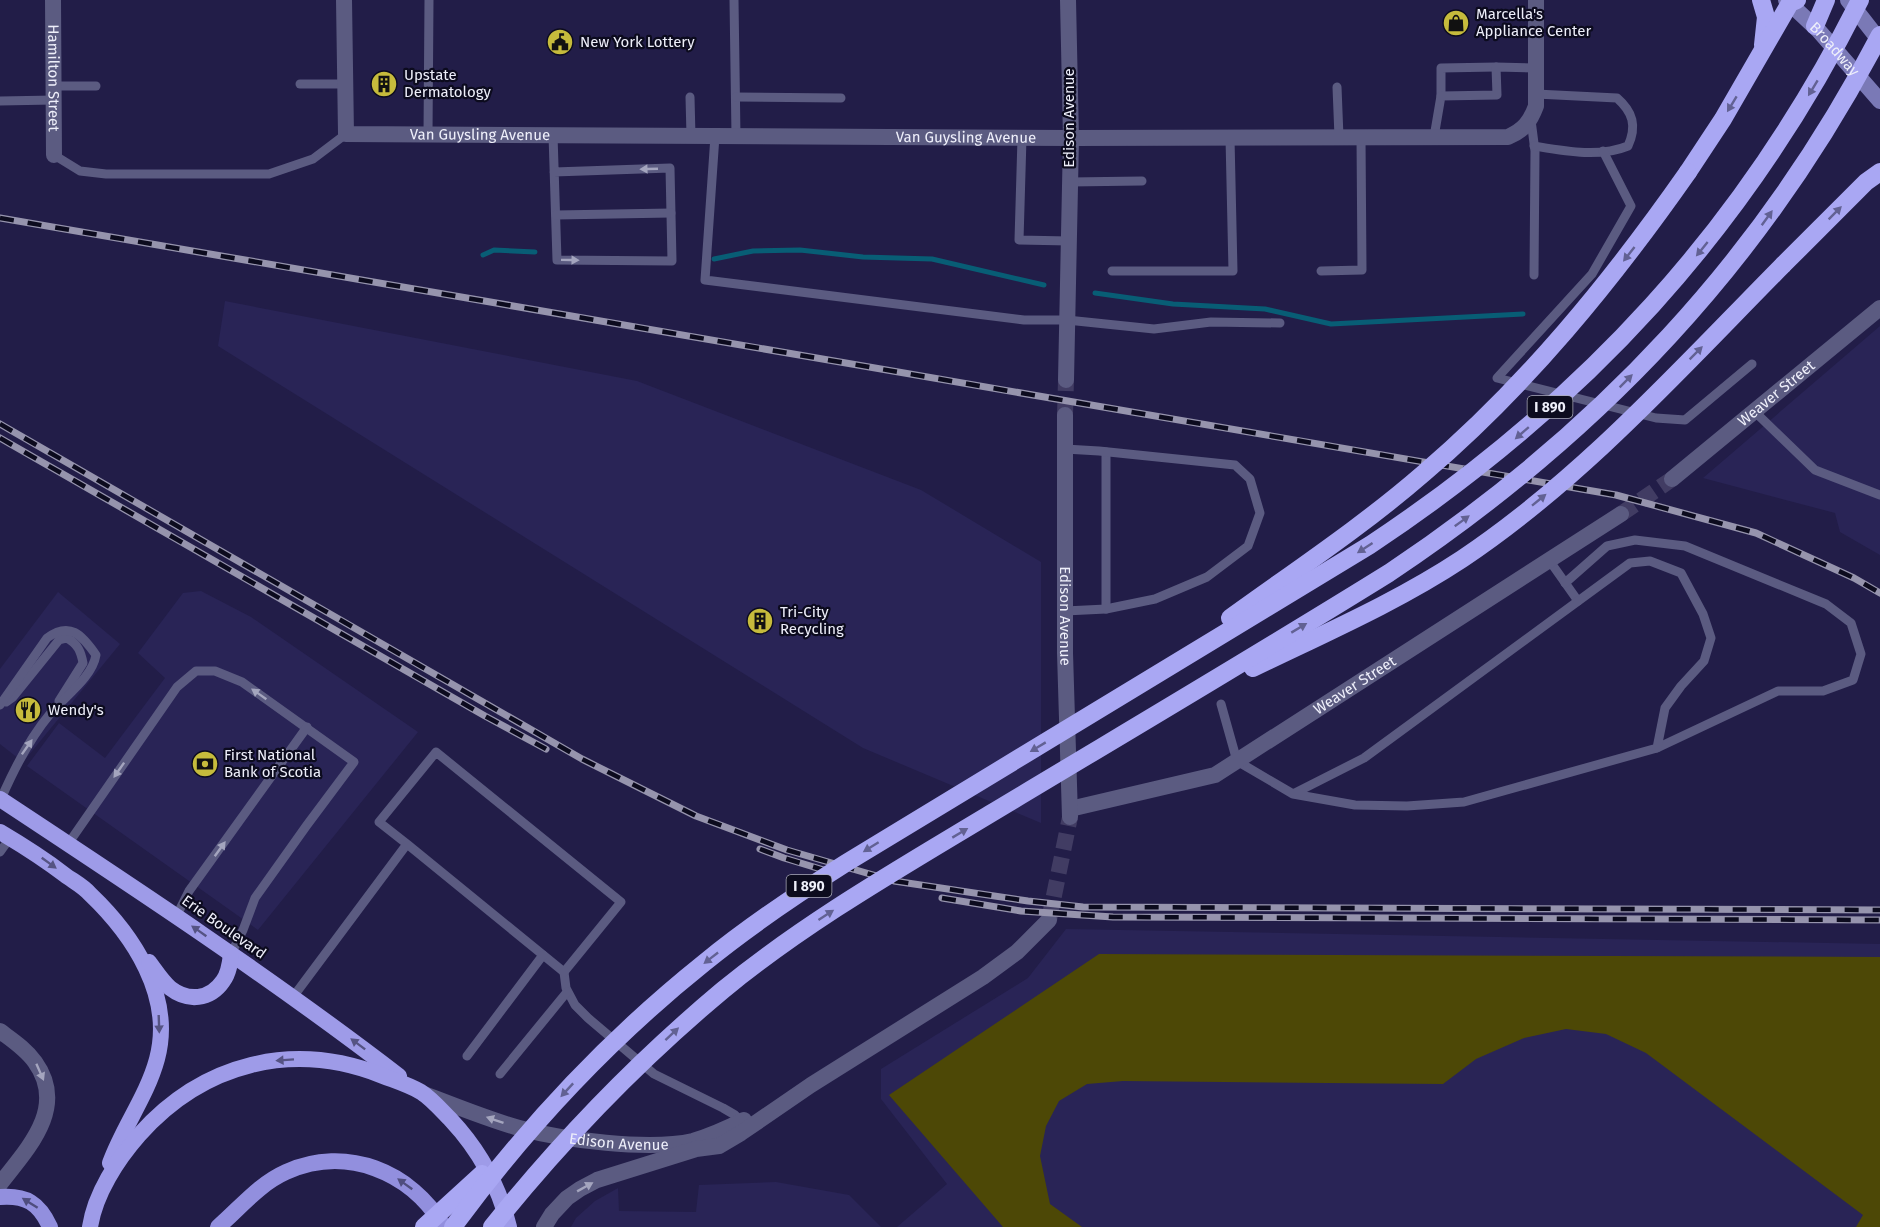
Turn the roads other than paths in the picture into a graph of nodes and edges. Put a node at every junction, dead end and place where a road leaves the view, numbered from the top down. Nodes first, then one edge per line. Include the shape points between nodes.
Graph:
1 (52, 0) edge
2 (344, 0) edge
3 (429, 0) edge
4 (734, 0) edge
5 (1068, 0) edge
6 (1536, 0) edge
7 (1761, 0) edge
8 (1826, 0) edge
9 (1848, 0) edge
10 (1860, 0) edge
11 (1791, 1) edge
12 (1815, 26) junction
13 (1880, 35) edge
14 (1880, 41) edge
15 (1761, 53) junction
16 (1496, 67) junction
17 (1536, 68) junction
18 (300, 84) dead end
19 (345, 84) junction
20 (96, 86) dead end
21 (1337, 87) dead end
22 (54, 93) junction
23 (1536, 94) junction
24 (1441, 96) junction
25 (690, 97) dead end
26 (736, 97) junction
27 (842, 98) dead end
28 (0, 101) edge
29 (1880, 101) edge
30 (1531, 120) junction
31 (346, 134) junction
32 (428, 134) junction
33 (553, 135) junction
34 (691, 136) junction
35 (715, 136) junction
36 (736, 136) junction
37 (1339, 137) junction
38 (1361, 137) junction
39 (1434, 137) junction
40 (1022, 138) junction
41 (1071, 138) junction
42 (1230, 138) junction
43 (1534, 146) junction
44 (1603, 152) junction
45 (54, 155) joint
46 (1880, 158) edge
47 (554, 172) junction
48 (1880, 172) edge
49 (1142, 181) dead end
50 (1070, 182) junction
51 (1857, 191) junction
52 (671, 213) junction
53 (556, 215) junction
54 (1069, 241) junction
55 (1112, 271) dead end
56 (1321, 271) dead end
57 (1534, 274) dead end
58 (1880, 309) edge
59 (1067, 320) junction
60 (1280, 323) dead end
61 (1752, 364) dead end
62 (1066, 380) tunnel mouth
63 (1755, 411) junction
64 (1065, 415) tunnel mouth
65 (1065, 449) junction
66 (1106, 452) junction
67 (1671, 479) tunnel mouth
68 (1880, 495) edge
69 (1621, 514) tunnel mouth
70 (1549, 560) junction
71 (1566, 583) junction
72 (1578, 601) junction
73 (1106, 609) junction
74 (1065, 611) junction
75 (1124, 695) junction
76 (1221, 705) dead end
77 (0, 706) edge
78 (1141, 723) junction
79 (307, 727) junction
80 (1657, 748) junction
81 (1237, 761) junction
82 (1293, 794) junction
83 (1, 799) edge
84 (1070, 813) joint
85 (5, 835) edge
86 (68, 844) junction
87 (407, 844) junction
88 (0, 852) edge
89 (177, 915) junction
90 (1049, 920) tunnel mouth
91 (130, 941) junction
92 (231, 954) junction
93 (543, 955) junction
94 (564, 972) junction
95 (567, 992) junction
96 (293, 997) junction
97 (0, 1031) edge
98 (467, 1056) dead end
99 (500, 1074) dead end
100 (421, 1093) junction
101 (745, 1124) junction
102 (532, 1128) junction
103 (0, 1184) edge
104 (525, 1187) junction
105 (0, 1197) edge
106 (96, 1203) junction
107 (50, 1227) edge
108 (90, 1227) edge
109 (218, 1227) edge
110 (424, 1227) edge
111 (444, 1227) edge
112 (453, 1227) edge
113 (492, 1227) edge
114 (500, 1227) edge
115 (509, 1227) edge
116 (544, 1227) edge

1 - 22 street, Hamilton Street
2 - 19 street
3 - 32 lane
4 - 26 lane
5 - 41 street, Edison Avenue
6 - 17 street
7 - 15 highway via 1766,16
8 - 12 highway
9 - 14 main road
10 -> 75 highway, I 890, bridge via 1793,120 1719,226 1649,309 1560,399 1480,467 1407,520
11 - 12 main road, Broadway
11 - 15 highway
12 - 29 main road, Broadway
78 -> 13 highway, I 890, bridge via 1426,548 1500,494 1591,415 1687,317 1752,238 1821,138
15 -> 75 highway, bridge via 1723,119 1629,253 1524,378 1417,479
16 - 17 lane
16 - 24 lane via 1441,68
16 - 24 lane via 1497,95
17 - 23 street
18 - 19 lane
19 - 31 street
20 - 22 lane
21 - 37 lane
22 - 28 lane
22 - 45 street, Hamilton Street
23 - 30 street
23 - 44 lane via 1617,98 1627,106 1632,117 1628,146
24 - 39 lane
25 - 34 lane
26 - 27 lane
26 - 36 lane
30 - 39 street, Van Guysling Avenue via 1508,137
30 - 43 lane
31 - 32 street, Van Guysling Avenue
31 - 45 lane via 313,159 269,174 106,174 80,171
32 - 33 street, Van Guysling Avenue
33 - 34 street, Van Guysling Avenue
33 - 47 lane
34 - 35 street, Van Guysling Avenue
35 - 36 street, Van Guysling Avenue
35 - 59 lane via 705,280 1024,320
36 - 40 street, Van Guysling Avenue
37 - 38 street, Van Guysling Avenue
37 - 42 street, Van Guysling Avenue
38 - 39 street, Van Guysling Avenue
38 - 56 lane via 1362,270
40 - 41 street, Van Guysling Avenue
40 - 54 lane via 1019,240
41 - 42 street, Van Guysling Avenue
41 - 50 street, Edison Avenue
42 - 55 lane via 1233,271
43 - 44 lane via 1565,152
43 - 57 lane
44 - 61 lane via 1630,206 1592,274 1497,378 1656,418 1685,420
46 - 51 highway
52 -> 47 lane via 670,168
47 - 53 lane
48 - 51 highway
49 - 50 lane
50 - 54 street, Edison Avenue
78 -> 51 highway, bridge via 1402,594 1481,545 1583,464
52 - 53 lane
53 -> 52 lane via 557,260 672,261
54 - 59 street, Edison Avenue
58 - 63 street, Weaver Street
59 - 60 lane via 1154,329 1211,322
59 - 62 street, Edison Avenue
63 - 67 street, Weaver Street
63 - 68 lane via 1815,470
64 - 65 street, Edison Avenue
65 - 66 lane
65 - 74 street, Edison Avenue
66 - 73 lane
66 - 73 lane via 1235,465 1250,479 1260,513 1248,546 1207,577 1155,599
69 - 70 street, Weaver Street
70 - 71 lane
70 - 81 street, Weaver Street
71 - 72 lane
71 - 80 lane via 1607,546 1635,540 1685,546 1826,604 1851,623 1861,654 1852,680 1823,691 1778,691
72 - 80 lane via 1630,563 1650,561 1681,573 1711,638 1704,661 1665,708
72 - 82 lane via 1365,758
73 - 74 lane
74 - 84 street, Edison Avenue
75 -> 102 highway, I 890, bridge via 855,857 749,928 649,1010
76 - 81 lane
83 -> 77 lane via 16,763 83,663 81,651 67,638 59,640 13,697
104 -> 78 highway, I 890, bridge via 637,1067 724,989 769,955 863,891
79 -> 86 lane via 242,682 215,671 196,671 177,687
89 -> 79 lane via 189,891
79 - 92 lane via 354,762 255,898
80 - 82 lane via 1464,802 1355,805
81 - 82 lane
81 - 84 street, Weaver Street via 1215,775
83 - 86 highway, Erie Boulevard
85 - 88 lane
85 -> 91 highway via 89,892
86 - 89 highway, Erie Boulevard
87 - 93 lane
87 - 94 lane via 379,822 436,752 621,902
87 - 96 lane
92 -> 89 highway, Erie Boulevard
90 - 101 street, Edison Avenue via 1017,952 983,977
91 - 92 highway via 170,988 197,998 212,993 223,981
91 -> 106 highway via 146,967 157,997 158,1057
92 - 96 highway, Erie Boulevard
93 - 94 lane
93 - 98 lane
94 - 95 lane
95 - 99 lane
95 - 101 lane via 588,1018 654,1074 723,1108
100 -> 96 highway, Erie Boulevard
97 -> 103 street via 37,1065 47,1104 38,1132
101 -> 100 street, Edison Avenue via 692,1141 598,1141 518,1128
100 -> 106 highway via 368,1070 309,1059 251,1065 224,1074 198,1085 153,1119 117,1165
100 - 115 highway via 449,1118 480,1156 504,1205
116 -> 101 street, Edison Avenue via 567,1198 597,1180 696,1149 718,1146
102 - 110 highway, bridge
102 - 112 highway, I 890, bridge
104 - 113 highway, I 890, bridge
104 - 114 highway, bridge
107 -> 105 main road via 37,1206 24,1198
106 - 108 highway
111 -> 109 main road via 425,1201 389,1173 369,1165 327,1161 285,1172 252,1195

